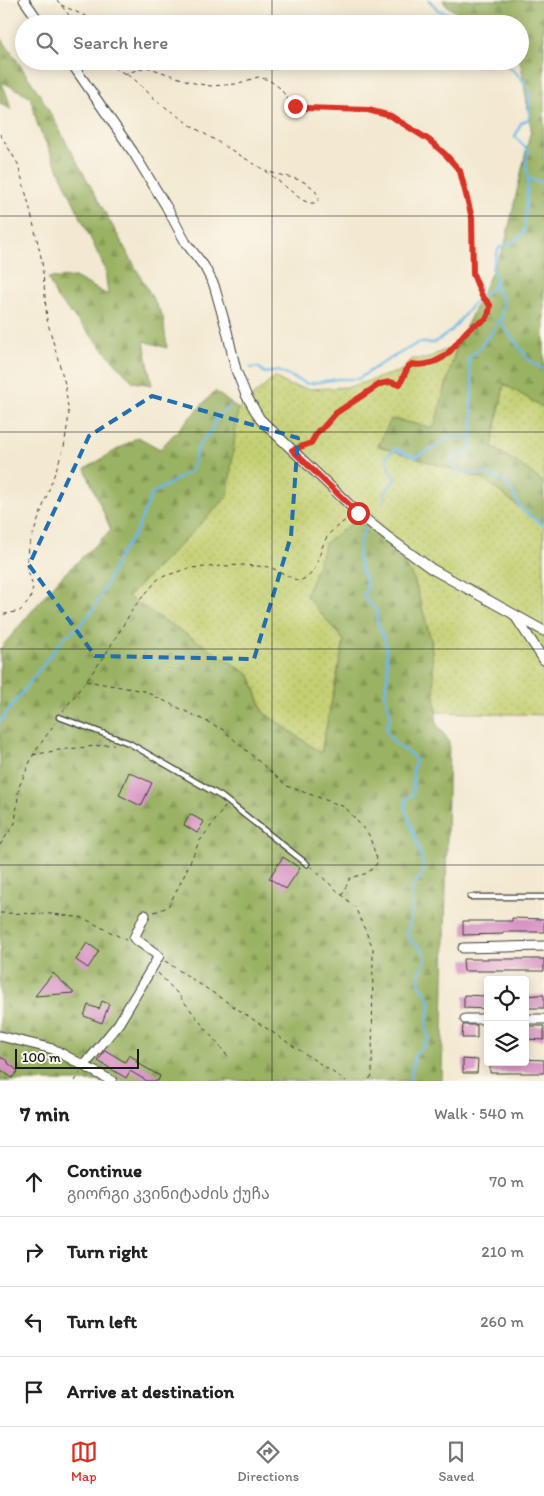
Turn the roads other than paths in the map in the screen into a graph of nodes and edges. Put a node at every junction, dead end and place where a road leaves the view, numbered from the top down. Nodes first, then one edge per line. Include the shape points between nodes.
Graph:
1 (24, 0) edge
2 (35, 15) edge
3 (76, 70) edge
4 (513, 613) junction
5 (544, 631) edge
6 (544, 660) edge
7 (59, 717) road end
8 (307, 864) road end
9 (470, 897) dead end
10 (544, 898) edge
11 (145, 915) road end
12 (544, 946) edge
13 (463, 948) dead end
14 (465, 1019) dead end
15 (484, 1019) edge
16 (529, 1019) edge
17 (544, 1020) edge
18 (0, 1036) edge
19 (84, 1066) junction
20 (112, 1081) edge

1 - 2 street
3 - 4 street via 133,152 186,243 204,266 214,285 236,370 260,419 358,513 389,538 432,569
4 - 5 street
4 - 6 street
7 - 8 lane via 128,743 229,802
9 - 10 lane
11 - 19 street via 134,938 158,956 119,1023
12 - 13 street
14 - 15 street
16 - 17 street
18 - 19 street via 53,1049
19 - 20 street

